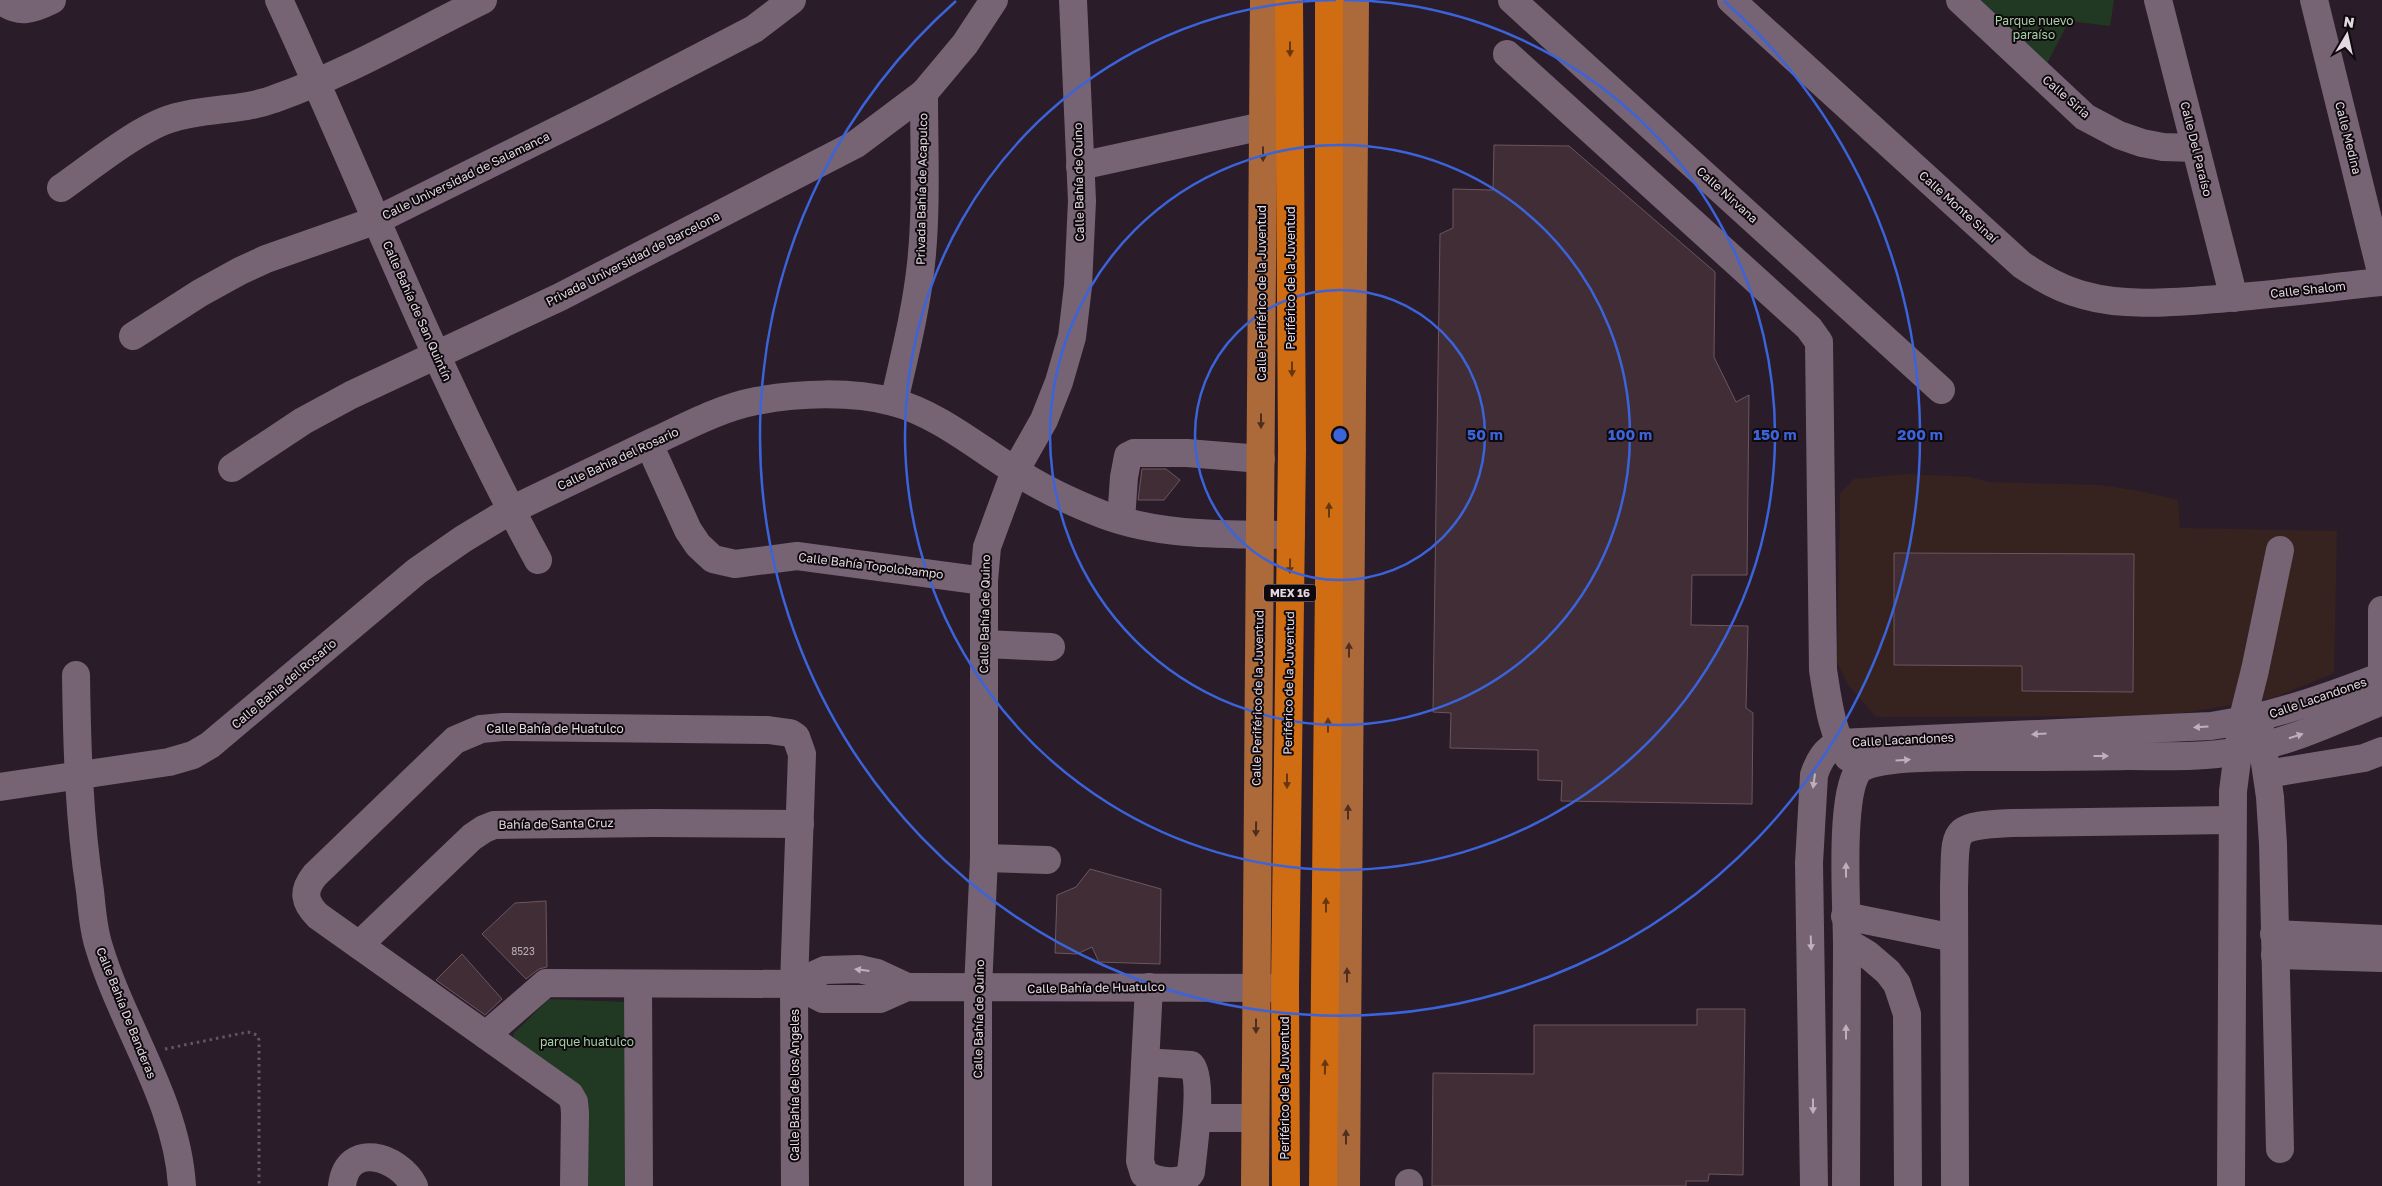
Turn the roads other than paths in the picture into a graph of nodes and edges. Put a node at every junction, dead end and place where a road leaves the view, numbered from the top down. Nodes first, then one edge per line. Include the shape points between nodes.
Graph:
1 (52, 0) edge
2 (279, 0) edge
3 (483, 0) edge
4 (792, 0) edge
5 (994, 0) edge
6 (1073, 0) edge
7 (1264, 0) edge
8 (1289, 0) edge
9 (1329, 0) edge
10 (1355, 0) edge
11 (1512, 0) edge
12 (1731, 0) edge
13 (1960, 0) edge
14 (2158, 0) edge
15 (2314, 0) edge
16 (9, 5) edge
17 (1507, 54) dead end
18 (317, 83) junction
19 (924, 93) junction
20 (1263, 126) junction
21 (2195, 148) junction
22 (1080, 166) junction
23 (61, 188) dead end
24 (376, 220) junction
25 (2382, 276) edge
26 (2382, 282) edge
27 (2234, 298) junction
28 (133, 336) dead end
29 (436, 356) junction
30 (1941, 390) dead end
31 (894, 402) junction
32 (649, 444) junction
33 (1261, 459) junction
34 (232, 468) dead end
35 (1015, 471) junction
36 (511, 510) junction
37 (1121, 520) junction
38 (1260, 534) junction
39 (1291, 535) junction
40 (2280, 550) dead end
41 (538, 560) dead end
42 (984, 580) junction
43 (2381, 618) edge
44 (984, 644) junction
45 (1051, 647) dead end
46 (76, 675) dead end
47 (2382, 676) edge
48 (2382, 701) edge
49 (2250, 720) junction
50 (1839, 743) junction
51 (2250, 749) junction
52 (2382, 751) edge
53 (1857, 771) junction
54 (2267, 774) junction
55 (78, 777) junction
56 (0, 787) edge
57 (2232, 820) junction
58 (800, 824) junction
59 (984, 858) junction
60 (1047, 860) dead end
61 (1846, 929) junction
62 (1954, 938) junction
63 (2382, 939) edge
64 (359, 944) junction
65 (2274, 945) junction
66 (2382, 958) edge
67 (1812, 976) junction
68 (1846, 976) junction
69 (638, 984) junction
70 (794, 984) junction
71 (1149, 987) junction
72 (1256, 987) junction
73 (978, 988) junction
74 (1285, 988) junction
75 (486, 1035) junction
76 (1145, 1062) junction
77 (1846, 1075) junction
78 (1813, 1078) junction
79 (1197, 1118) junction
80 (1255, 1118) junction
81 (2280, 1149) dead end
82 (182, 1186) edge
83 (342, 1186) edge
84 (414, 1186) edge
85 (574, 1186) edge
86 (638, 1186) edge
87 (795, 1186) edge
88 (978, 1186) edge
89 (1255, 1186) edge
90 (1286, 1186) edge
91 (1323, 1186) edge
92 (1346, 1186) edge
93 (1814, 1186) edge
94 (1846, 1186) edge
95 (1908, 1186) edge
96 (1955, 1186) edge
97 (2231, 1186) edge

1 - 16 street via 37,8
2 - 18 street, Calle Bahía de San Quintín
3 - 18 street
4 - 24 street, Calle Universidad de Salamanca via 754,28
5 - 19 street, Privada Universidad de Barcelona via 965,44
6 - 22 street, Calle Bahía de Quino
7 - 20 main road, Calle Periférico de la Juventud
8 -> 39 highway, Periférico de la Juventud / MEX 16
91 -> 9 highway, MEX 16 via 1329,573
92 -> 10 main road
11 - 30 street, Calle Nirvana
12 - 27 street, Calle Monte Sinaí via 2022,266 2052,284 2084,296 2122,302
13 - 21 street, Calle Siria via 2085,117 2142,143
14 - 21 street, Calle Del Paraíso
15 - 25 street, Calle Medina
17 - 50 street via 1801,321 1819,342 1823,670 1830,714
18 - 23 street via 272,100 171,118 149,128
18 - 24 street, Calle Bahía de San Quintín
19 - 29 street, Privada Universidad de Barcelona via 856,144 560,297
19 - 31 street, Privada Bahía de Acapulco via 921,264 914,313
20 - 22 street
20 -> 33 main road, Calle Periférico de la Juventud
21 - 27 street, Calle Del Paraíso
22 - 35 street, Calle Bahía de Quino via 1082,201 1072,337 1044,420
24 - 28 street, Calle Universidad de Salamanca via 257,263 200,293
24 - 29 street, Calle Bahía de San Quintín
26 - 27 street, Calle Shalom
29 - 34 street, Privada Universidad de Barcelona via 351,395
29 - 36 street, Calle Bahía de San Quintín
31 - 32 street, Calle Bahia del Rosario via 840,395 754,401 709,416
31 - 35 street, Calle Bahia del Rosario via 932,419
32 - 36 street, Calle Bahia del Rosario
32 - 42 street, Calle Bahía Topolobampo via 688,530 713,559 735,564 798,556
33 - 37 street via 1134,453 1128,456
33 - 38 main road, Calle Periférico de la Juventud
35 - 37 street, Calle Bahia del Rosario via 1068,500
35 - 42 street, Calle Bahía de Quino via 987,547
36 - 41 street, Calle Bahía de San Quintín
36 - 55 street, Calle Bahia del Rosario via 417,571 210,745 193,755 169,762
37 - 38 street, Calle Bahia del Rosario via 1182,531
38 - 39 street, Calle Bahia del Rosario
38 -> 72 main road, Calle Periférico de la Juventud
39 -> 74 highway, Periférico de la Juventud / MEX 16
40 - 49 street via 2255,670
42 - 44 street, Calle Bahía de Quino
43 - 47 street
44 - 45 street
44 - 59 street, Calle Bahía de Quino
46 - 55 street, Calle Bahía De Banderas
47 - 49 street, Calle Lacandones via 2290,710
51 -> 48 street, Calle Lacandones via 2326,725
49 -> 50 street, Calle Lacandones via 2203,727
49 - 51 street
50 - 53 street
50 -> 67 street, Calle Lacandones via 1818,761 1814,775 1809,863
53 -> 51 street, Calle Lacandones via 1863,766 1885,761 1954,757 2178,756
51 - 54 street
51 - 57 street
52 - 54 street via 2364,758
61 -> 53 street via 1847,812
54 - 65 street via 2273,844
55 - 56 street, Calle Bahia del Rosario
55 - 82 street, Calle Bahía De Banderas via 83,846 98,945 172,1129 180,1155
57 - 62 street via 1969,826 1959,834 1955,850
57 - 97 street
58 - 64 street, Bahía de Santa Cruz via 494,825 472,838
58 - 64 street, Calle Bahía de Huatulco via 802,754 796,737 790,733 768,730 481,729 455,740 308,884 305,893 311,909
58 - 70 street, Calle Bahía de Huatulco
59 - 60 street
59 - 73 street, Calle Bahía de Quino
61 - 62 street
61 - 68 street
61 - 95 street via 1888,972 1907,1014
62 - 96 street
63 - 65 street
64 - 75 street, Calle Bahía de Huatulco
65 - 66 street
65 - 81 street
67 - 68 street
67 - 78 street, Calle Lacandones
77 -> 68 street
69 - 70 street, Calle Bahía de Huatulco
69 - 75 street, Calle Bahía de Huatulco via 546,983
69 - 86 street
70 - 73 street, Calle Bahía de Huatulco via 824,970 859,969 877,973 907,987
70 - 87 street, Calle Bahía de los Angeles
71 - 72 street, Calle Bahía de Huatulco
71 - 73 street, Calle Bahía de Huatulco
71 - 76 street
72 - 74 street, Calle Bahía de Huatulco
72 -> 80 main road, Calle Periférico de la Juventud
73 - 88 street, Calle Bahía de Quino
74 - 90 highway, Periférico de la Juventud / MEX 16
75 - 85 street, Calle Bahía de Huatulco via 570,1095 575,1112
76 - 79 street via 1182,1063 1195,1069
76 - 79 street via 1140,1155 1144,1174 1164,1181 1188,1179
77 - 78 street
77 - 94 street
78 -> 93 street, Calle Lacandones
79 - 80 street
80 - 89 main road, Calle Periférico de la Juventud
83 - 84 street via 350,1164 368,1157 396,1166

